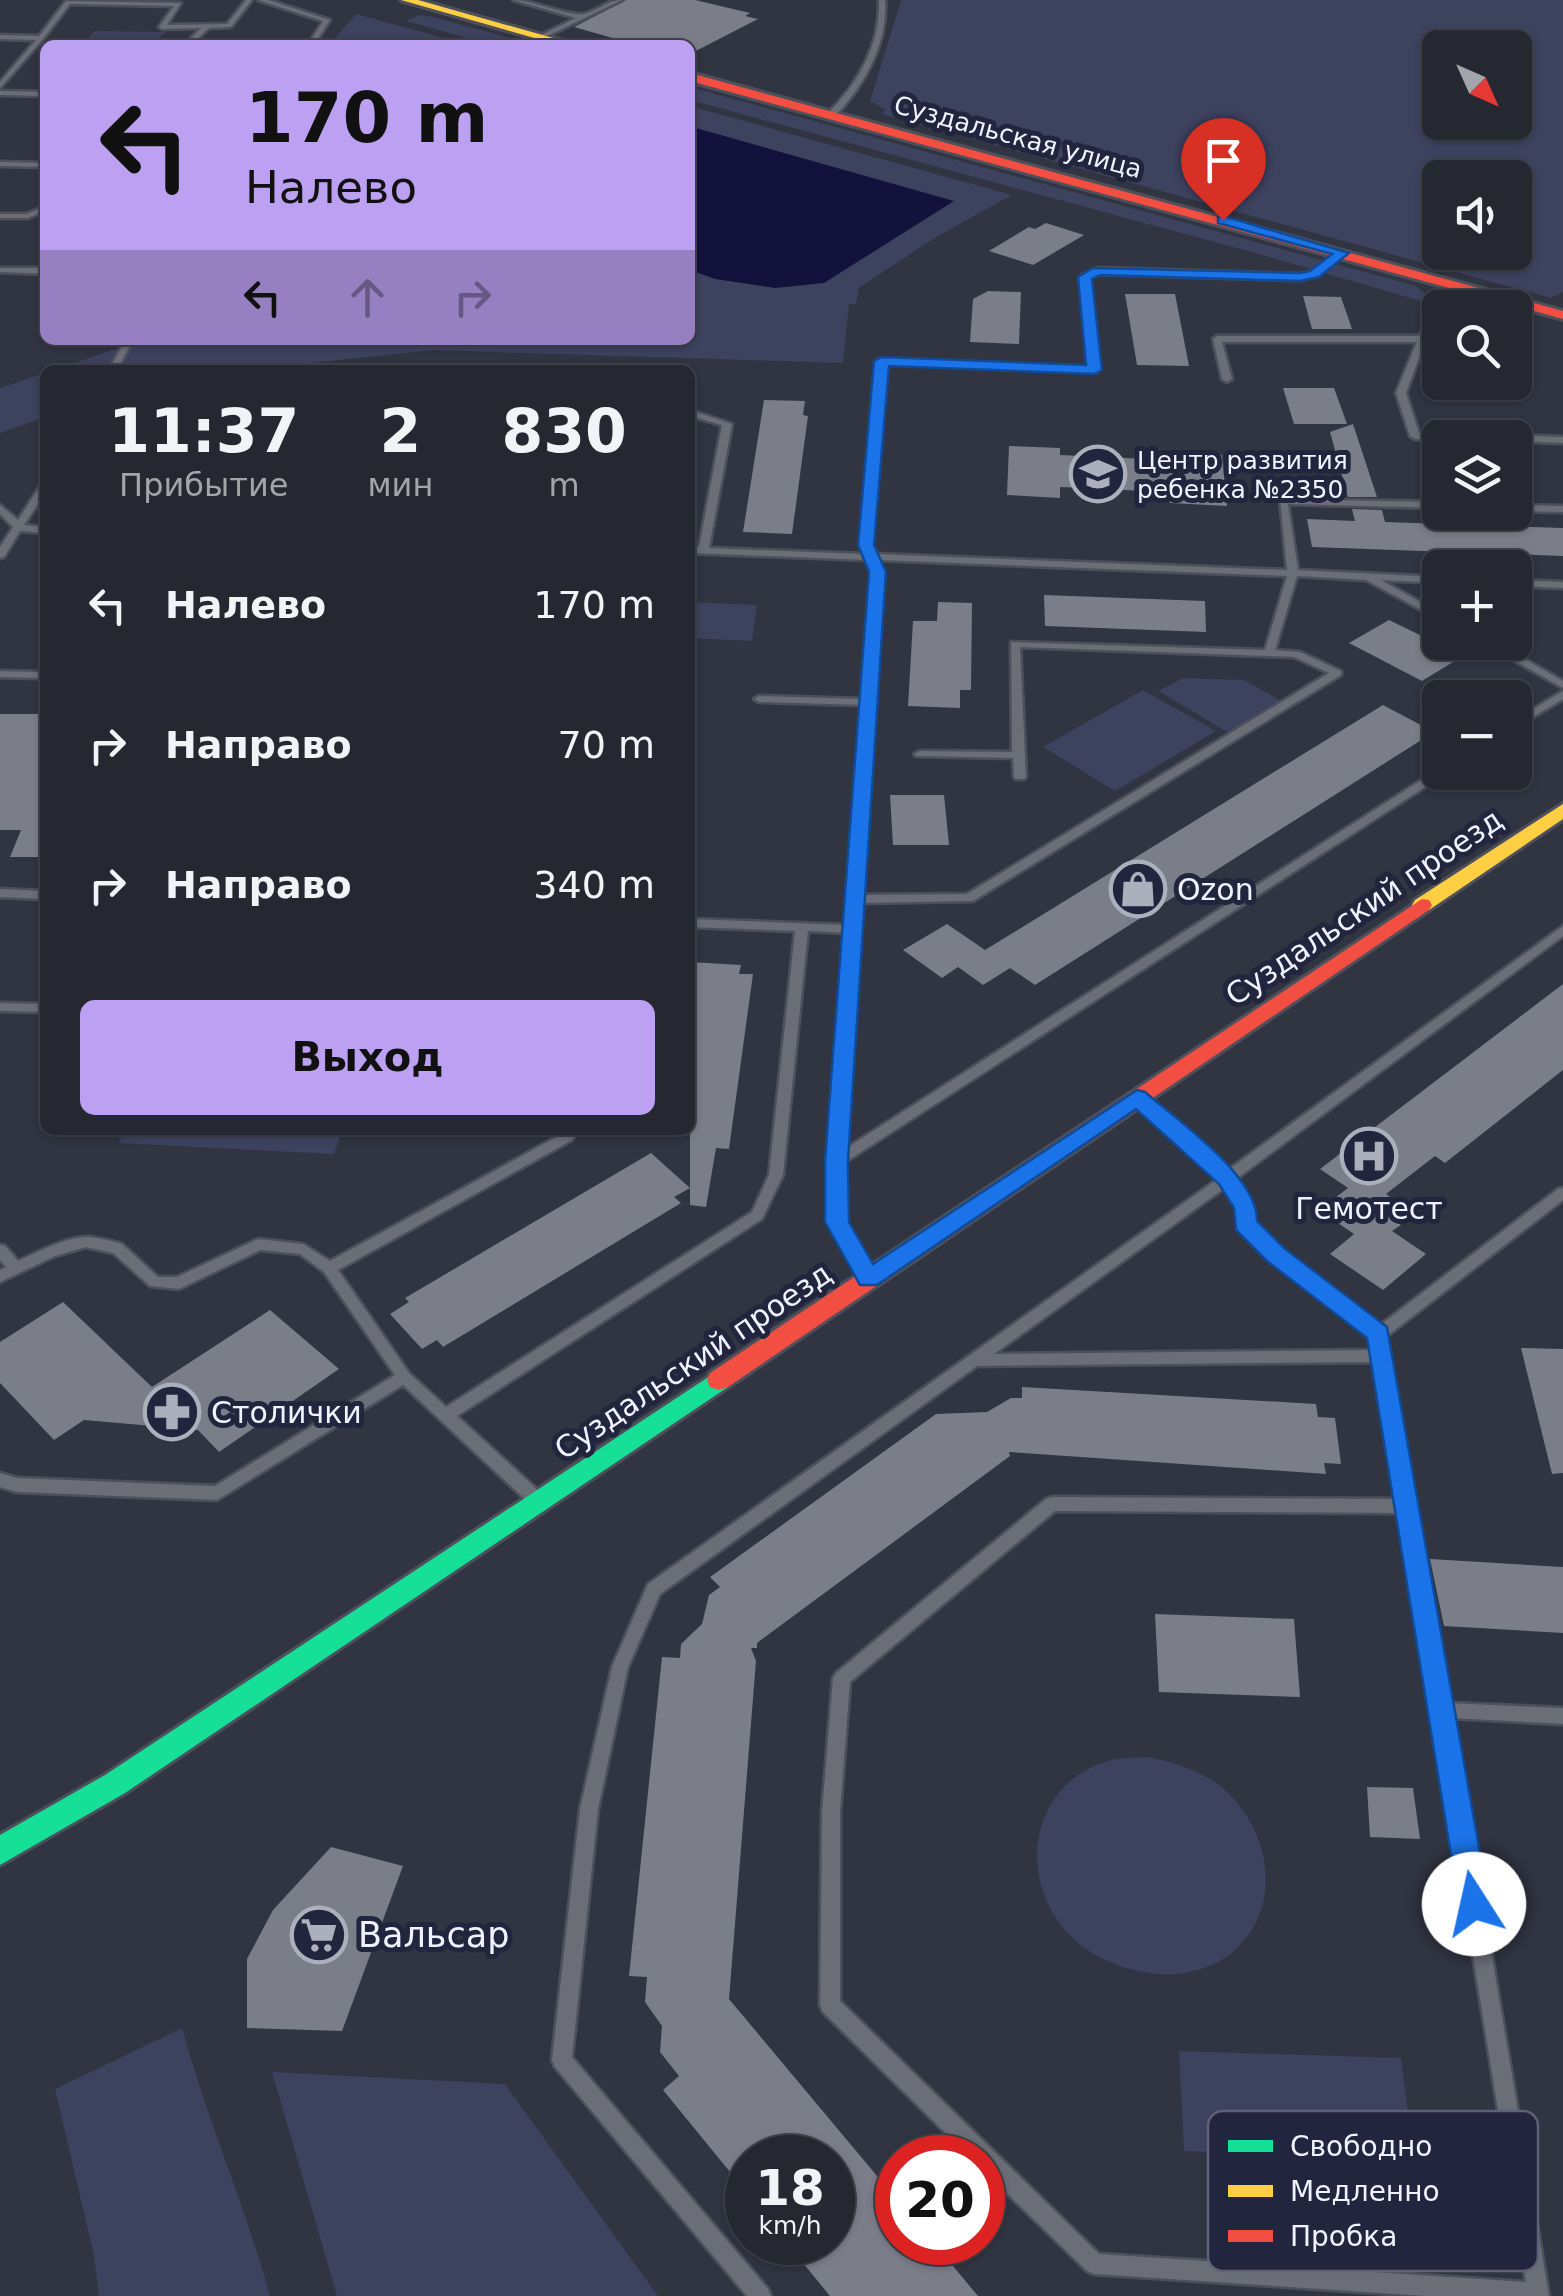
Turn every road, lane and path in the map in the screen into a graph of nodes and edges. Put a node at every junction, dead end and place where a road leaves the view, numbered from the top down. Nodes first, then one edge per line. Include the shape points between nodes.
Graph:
1 (249, 0) edge
2 (261, 0) edge
3 (406, 0) edge
4 (516, 0) edge
5 (619, 0) edge
6 (882, 0) edge
7 (582, 18) junction
8 (206, 28) junction
9 (0, 36) edge
10 (541, 36) junction
11 (41, 38) junction
12 (193, 40) edge
13 (315, 40) edge
14 (555, 40) edge
15 (26, 53) junction
16 (40, 54) edge
17 (0, 72) edge
18 (11, 72) junction
19 (695, 78) edge
20 (0, 90) edge
21 (40, 94) edge
22 (831, 115) junction
23 (0, 164) edge
24 (40, 165) edge
25 (40, 210) edge
26 (0, 216) edge
27 (1342, 253) junction
28 (0, 270) edge
29 (40, 271) edge
30 (1446, 282) junction
31 (1444, 290) edge
32 (1563, 315) edge
33 (1422, 339) joint
34 (1227, 379) dead end
35 (695, 414) edge
36 (1422, 436) edge
37 (1532, 439) edge
38 (1563, 440) edge
39 (40, 494) edge
40 (1422, 505) edge
41 (0, 508) edge
42 (1532, 508) edge
43 (1563, 509) edge
44 (20, 528) junction
45 (40, 530) edge
46 (695, 550) edge
47 (704, 550) junction
48 (1, 552) edge
49 (872, 559) junction
50 (1293, 573) junction
51 (1368, 577) junction
52 (1422, 579) edge
53 (1532, 584) edge
54 (1563, 586) edge
55 (1422, 607) edge
56 (1269, 653) junction
57 (1518, 660) edge
58 (0, 674) edge
59 (37, 675) dead end
60 (1563, 685) edge
61 (1563, 694) edge
62 (759, 699) dead end
63 (869, 702) junction
64 (1532, 714) edge
65 (920, 754) dead end
66 (1018, 755) junction
67 (1020, 777) dead end
68 (1422, 784) edge
69 (1563, 810) edge
70 (0, 893) edge
71 (40, 895) edge
72 (856, 899) junction
73 (695, 923) edge
74 (802, 927) junction
75 (853, 929) junction
76 (1563, 930) edge
77 (0, 1007) edge
78 (40, 1008) edge
79 (1137, 1098) junction
80 (568, 1135) edge
81 (837, 1161) junction
82 (1228, 1178) junction
83 (1563, 1194) edge
84 (0, 1250) edge
85 (16, 1268) junction
86 (329, 1268) junction
87 (0, 1276) edge
88 (869, 1278) junction
89 (1378, 1334) junction
90 (1382, 1356) junction
91 (971, 1360) junction
92 (404, 1377) junction
93 (446, 1415) junction
94 (0, 1480) edge
95 (539, 1502) junction
96 (1408, 1506) junction
97 (1442, 1710) junction
98 (1563, 1716) edge
99 (0, 1851) edge
100 (1508, 2111) edge
101 (1538, 2294) edge
102 (761, 2296) edge

1 - 8 lane via 229,26
2 - 13 lane via 327,20
3 - 10 street
4 - 7 lane
5 - 7 lane
6 - 22 lane via 868,63
7 - 10 lane
8 - 11 lane via 162,28 179,4 68,2
8 - 12 lane
9 - 11 lane
10 - 14 street
11 - 15 lane
15 - 16 lane
15 - 18 lane
17 - 18 lane
18 - 20 lane
19 - 22 street, Суздальская улица
20 - 21 lane
22 - 27 street, Суздальская улица
23 - 24 lane
25 - 26 lane
27 - 30 street, Суздальская улица
27 - 49 lane via 1300,277 1098,271 1085,277 1094,370 882,361 866,545
28 - 29 lane
30 - 31 lane
30 - 32 street, Суздальская улица
33 - 34 lane via 1218,339
33 - 36 lane via 1401,393 1415,436
35 - 47 lane via 727,424
37 - 38 lane
39 - 44 lane
40 - 50 lane via 1283,501
41 - 44 lane
42 - 43 lane
44 - 45 lane
44 - 48 lane
46 - 47 lane
47 - 49 lane
49 - 50 lane
49 - 63 lane via 877,572
50 - 51 lane
50 - 56 lane
51 - 52 lane
51 - 55 lane
53 - 54 lane
56 - 66 lane via 1015,644
56 - 72 lane via 1296,654 1337,672 969,898
57 - 60 lane
58 - 59 lane
61 - 64 lane
62 - 63 lane
63 - 72 lane
65 - 66 lane
66 - 67 lane
68 - 81 lane
69 - 79 street, Суздальский проезд
70 - 71 lane
72 - 75 lane
73 - 74 lane
74 - 75 lane
74 - 93 lane via 776,1175 756,1216
75 - 81 lane
76 - 82 lane
77 - 78 lane
79 - 82 lane
79 - 88 street, Суздальский проезд
80 - 86 lane
81 - 88 lane via 837,1222
82 - 89 lane via 1246,1207 1245,1224
82 - 91 lane
83 - 89 lane
84 - 85 lane
85 - 86 lane via 86,1242 117,1248 155,1282 178,1284 258,1244 303,1249
85 - 87 lane
86 - 92 lane
88 - 95 street, Суздальский проезд
89 - 90 lane
90 - 91 lane
90 - 96 lane
91 - 102 lane via 654,1589 620,1667 590,1810 562,2060
92 - 93 lane
92 - 94 lane via 217,1493
93 - 95 lane
95 - 99 street, Суздальский проезд via 115,1784
96 - 97 lane
96 - 101 lane via 1052,1504 842,1678 832,1812 830,2004 1094,2264
97 - 98 lane
97 - 100 lane

